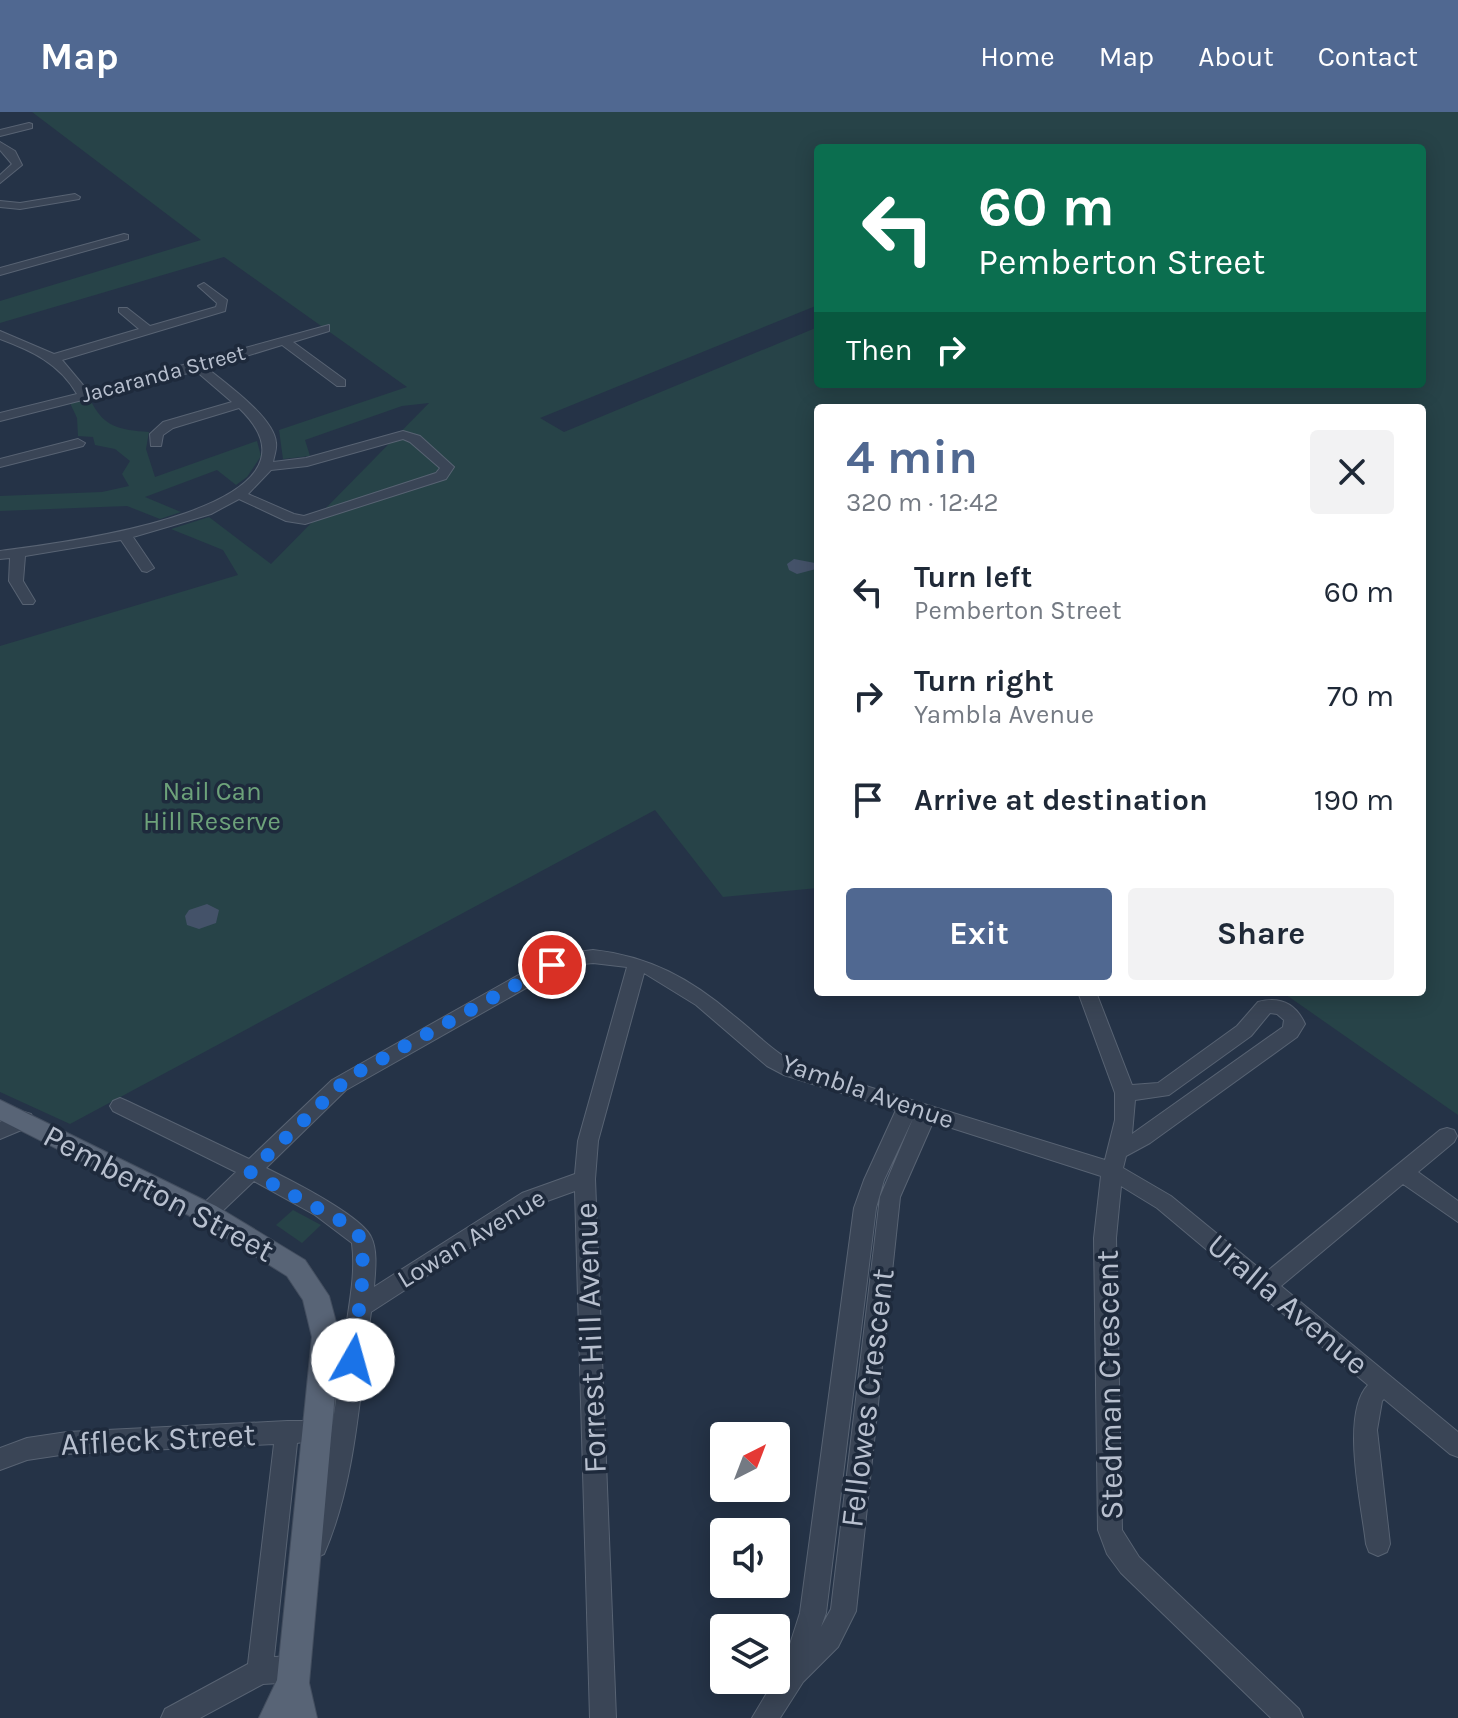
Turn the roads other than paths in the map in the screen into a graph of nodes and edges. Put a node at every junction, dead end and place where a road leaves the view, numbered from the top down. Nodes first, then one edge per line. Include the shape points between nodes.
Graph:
1 (29, 126) dead end
2 (0, 133) edge
3 (0, 145) edge
4 (0, 180) edge
5 (75, 197) dead end
6 (0, 204) edge
7 (124, 237) dead end
8 (0, 272) edge
9 (204, 286) dead end
10 (123, 310) dead end
11 (325, 328) dead end
12 (148, 331) junction
13 (0, 335) edge
14 (283, 340) junction
15 (25, 343) junction
16 (0, 353) edge
17 (54, 358) junction
18 (198, 367) junction
19 (341, 383) dead end
20 (83, 394) junction
21 (240, 404) junction
22 (0, 417) edge
23 (78, 443) dead end
24 (156, 443) dead end
25 (0, 463) edge
26 (266, 467) junction
27 (238, 494) junction
28 (125, 536) junction
29 (18, 553) junction
30 (0, 555) edge
31 (147, 568) dead end
32 (28, 601) dead end
33 (637, 964) junction
34 (1089, 996) edge
35 (1125, 1093) junction
36 (120, 1106) dead end
37 (918, 1110) junction
38 (8, 1120) edge
39 (1447, 1136) dead end
40 (1114, 1161) junction
41 (250, 1172) junction
42 (1404, 1173) junction
43 (585, 1179) junction
44 (207, 1213) junction
45 (1458, 1213) edge
46 (1265, 1286) junction
47 (360, 1307) junction
48 (1383, 1384) junction
49 (287, 1431) junction
50 (319, 1431) junction
51 (1458, 1446) edge
52 (0, 1459) edge
53 (1378, 1544) dead end
54 (305, 1570) junction
55 (260, 1671) junction
56 (294, 1676) junction
57 (174, 1718) edge
58 (275, 1718) edge
59 (301, 1718) edge
60 (603, 1718) edge
61 (765, 1718) edge
62 (1290, 1718) edge

1 - 2 street
3 - 4 street via 17,165
5 - 6 street
7 - 8 street
9 - 12 street via 223,302 221,309
10 - 12 street
11 - 14 street, Jacaranda Street
12 - 17 street
13 - 15 street
14 - 18 street, Jacaranda Street
14 - 19 street
15 - 16 street
15 - 17 street
17 - 20 street via 74,376
18 - 20 street, Jacaranda Street
18 - 21 street
20 - 22 street, Jacaranda Street
21 - 24 street via 168,425 157,434
21 - 26 street via 267,434
23 - 25 street
26 - 27 street
26 - 27 street via 307,462 396,435 415,439 447,467 433,479 305,520
27 - 28 street via 194,515
28 - 29 street
28 - 31 street
29 - 30 street
29 - 32 street via 16,581
33 - 37 street, Yambla Avenue via 677,979 782,1066
33 - 41 street, Yambla Avenue via 588,957 552,965 349,1077
33 - 43 street, Forrest Hill Avenue via 588,1141
34 - 35 street
35 - 40 street, Stedman Crescent via 1125,1120
35 - 40 street via 1162,1090 1244,1031 1265,1007 1283,1008 1293,1018 1290,1032
36 - 41 street
37 - 40 street, Yambla Avenue
37 - 61 street, Fellowes Crescent via 890,1197 843,1611 829,1638 794,1673
38 - 44 main road, Pemberton Street
39 - 42 street
40 - 46 street, Uralla Avenue
40 - 62 street, Stedman Crescent via 1105,1238 1110,1530 1130,1565
41 - 44 street, Yambla Avenue
41 - 47 street, Pemberton Street via 359,1234 364,1253
42 - 45 street
42 - 46 street
43 - 47 street, Lowan Avenue via 529,1199
43 - 60 street, Forrest Hill Avenue
44 - 50 main road, Pemberton Street via 296,1268 316,1296 326,1337
46 - 48 street, Uralla Avenue
47 - 54 street, Pemberton Street via 336,1479
48 - 51 street, Uralla Avenue
48 - 53 street via 1371,1397 1365,1430
49 - 50 street, Affleck Street
49 - 52 street, Affleck Street via 67,1443
49 - 55 street
50 - 54 main road, Pemberton Street
54 - 56 main road, Pemberton Street
55 - 56 street
55 - 57 street
56 - 58 main road, Pemberton Street
56 - 59 main road, Pemberton Street

